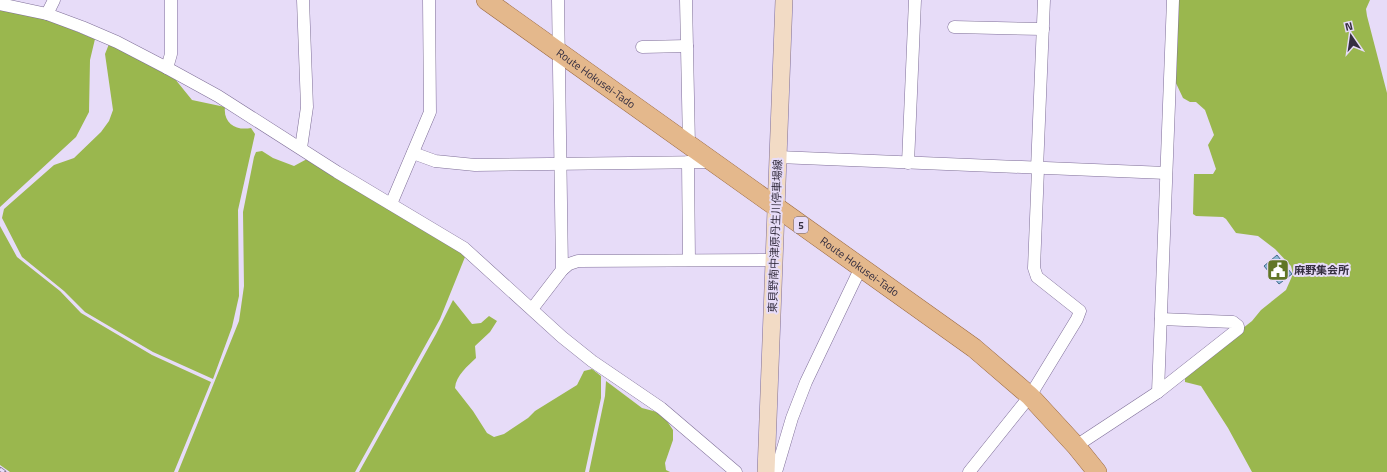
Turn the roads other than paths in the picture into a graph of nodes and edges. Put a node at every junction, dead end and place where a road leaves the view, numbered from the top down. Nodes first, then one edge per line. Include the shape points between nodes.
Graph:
1 (54, 0) edge
2 (171, 0) edge
3 (303, 0) edge
4 (429, 0) edge
5 (486, 0) edge
6 (558, 0) edge
7 (686, 0) edge
8 (784, 0) edge
9 (914, 0) edge
10 (1044, 0) edge
11 (1173, 0) edge
12 (0, 4) edge
13 (47, 14) junction
14 (954, 27) dead end
15 (1043, 29) junction
16 (687, 46) junction
17 (642, 47) dead end
18 (559, 52) junction
19 (167, 68) junction
20 (301, 148) junction
21 (413, 153) junction
22 (688, 154) junction
23 (778, 157) junction
24 (908, 163) junction
25 (560, 164) junction
26 (1037, 169) junction
27 (1166, 173) junction
28 (391, 204) junction
29 (776, 206) junction
30 (689, 260) junction
31 (774, 260) junction
32 (861, 267) junction
33 (562, 270) junction
34 (532, 309) junction
35 (1161, 319) junction
36 (1158, 392) junction
37 (1030, 396) junction
38 (1076, 446) junction
39 (736, 472) edge
40 (766, 472) edge
41 (776, 472) edge
42 (969, 472) edge
43 (1097, 472) edge

1 - 13 street
2 - 19 street via 171,54
3 - 20 street via 307,107
4 - 21 street via 430,112
5 - 18 main road, Route Hokusei-Tado / 5
6 - 18 street
7 - 16 street
8 - 23 main road, 東貝野南中津原丹生川停車場線
9 - 24 street
10 - 15 street
11 - 27 street
12 - 13 street
13 - 19 street via 117,42
14 - 15 street
15 - 26 street
16 - 17 street
16 - 22 street
18 - 22 main road, Route Hokusei-Tado / 5
18 - 25 street
19 - 20 street via 218,96
20 - 28 street
21 - 25 street via 452,164
21 - 28 street
22 - 25 street
22 - 29 main road, Route Hokusei-Tado / 5 via 713,162
22 - 30 street
23 - 24 street
23 - 29 main road, 東貝野南中津原丹生川停車場線
24 - 26 street
25 - 33 street
26 - 27 street
26 - 37 street via 1034,268 1037,277 1080,311
27 - 35 street
28 - 34 street via 464,248
29 - 31 main road, 東貝野南中津原丹生川停車場線
29 - 32 main road, Route Hokusei-Tado / 5
30 - 31 street
30 - 33 street via 578,261
31 - 40 main road, 東貝野南中津原丹生川停車場線
32 - 37 main road, Route Hokusei-Tado / 5 via 974,348
32 - 41 street via 806,382
33 - 34 street
34 - 39 street via 592,361 661,408
35 - 36 street
35 - 36 street via 1233,322 1238,329
36 - 38 street
37 - 38 main road, Route Hokusei-Tado / 5
37 - 42 street
38 - 43 main road, Route Hokusei-Tado / 5

